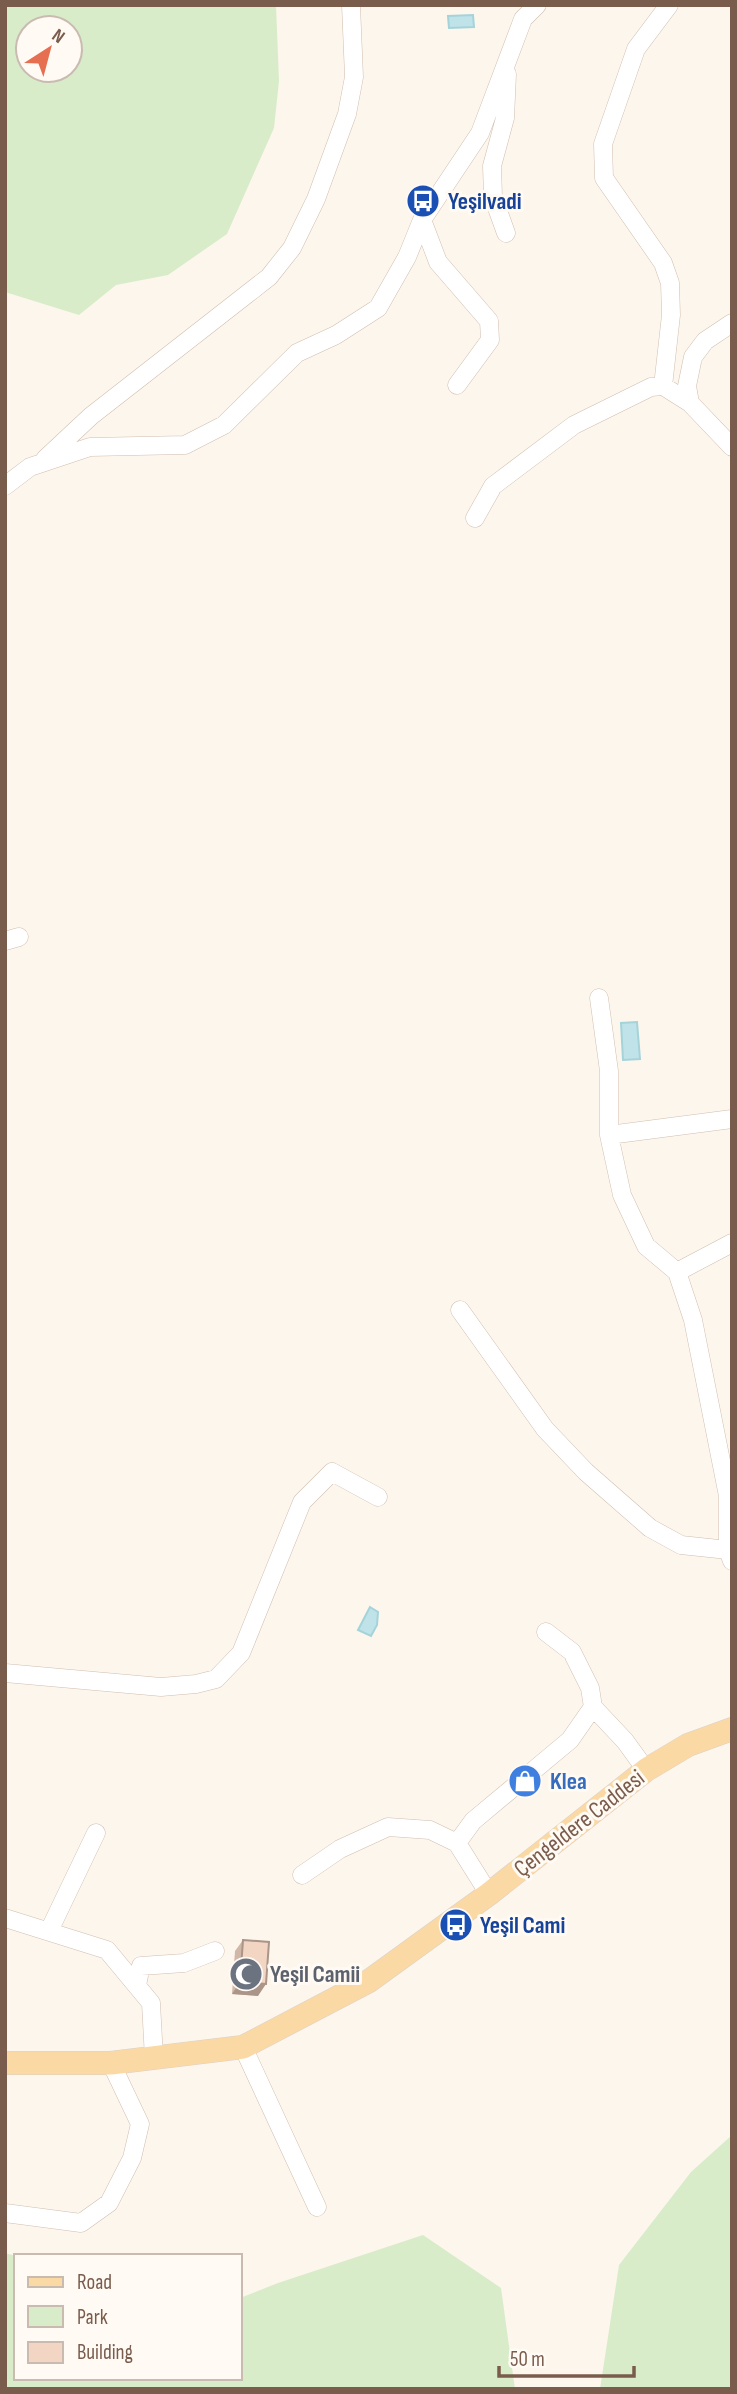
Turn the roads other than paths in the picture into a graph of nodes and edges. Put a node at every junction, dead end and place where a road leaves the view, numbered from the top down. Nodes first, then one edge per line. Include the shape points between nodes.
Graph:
1 (351, 5) edge
2 (537, 5) edge
3 (669, 5) edge
4 (508, 56) junction
5 (422, 220) junction
6 (506, 233) dead end
7 (732, 323) edge
8 (457, 385) dead end
9 (663, 386) junction
10 (690, 402) junction
11 (732, 447) edge
12 (40, 464) junction
13 (5, 486) edge
14 (475, 518) dead end
15 (599, 998) dead end
16 (732, 1119) edge
17 (609, 1135) junction
18 (732, 1243) edge
19 (677, 1272) junction
20 (460, 1310) dead end
21 (378, 1497) dead end
22 (730, 1556) edge
23 (546, 1632) dead end
24 (5, 1673) edge
25 (593, 1707) junction
26 (732, 1729) edge
27 (646, 1770) junction
28 (96, 1833) dead end
29 (457, 1843) junction
30 (302, 1875) dead end
31 (489, 1894) junction
32 (5, 1917) edge
33 (48, 1931) junction
34 (215, 1951) dead end
35 (137, 1985) junction
36 (243, 2047) junction
37 (154, 2058) junction
38 (5, 2063) edge
39 (111, 2063) junction
40 (317, 2207) dead end
41 (5, 2213) edge

1 - 12 street via 354,77 347,114 316,199 292,248 269,276 91,416
2 - 4 street via 523,19
3 - 9 street via 636,49 603,144 602,160 608,186 663,263 670,283
4 - 5 street via 480,133
4 - 6 street via 505,118 492,166 493,197
5 - 8 street via 438,262 489,321 489,340
5 - 12 street via 378,308 297,353 224,425 186,445 90,447
7 - 10 street via 705,341 693,357 687,386
9 - 10 street
9 - 14 street via 651,387 574,425 493,486
10 - 11 street
12 - 13 street
15 - 17 street via 609,1071
16 - 17 street
17 - 19 street via 622,1195 646,1246
18 - 19 street
19 - 22 street via 693,1320 729,1496
20 - 22 street via 545,1429 586,1472 650,1528 681,1545
21 - 24 street via 332,1472 302,1502 241,1653 216,1679 161,1687
23 - 25 street via 572,1652 590,1688
25 - 27 street
25 - 29 street via 569,1740 473,1821
26 - 27 main road, Çengeldere Caddesi via 688,1745
27 - 31 main road, Çengeldere Caddesi
28 - 33 street
29 - 30 street via 430,1830 388,1827 340,1849
29 - 31 street
31 - 36 main road, Çengeldere Caddesi via 369,1981
32 - 33 street
33 - 35 street via 107,1950
34 - 35 street via 184,1963 141,1966
35 - 37 street via 151,2003
36 - 37 main road, Çengeldere Caddesi
36 - 40 street
37 - 39 main road, Çengeldere Caddesi
38 - 39 main road, Çengeldere Caddesi
39 - 41 street via 140,2124 132,2158 109,2203 81,2223

